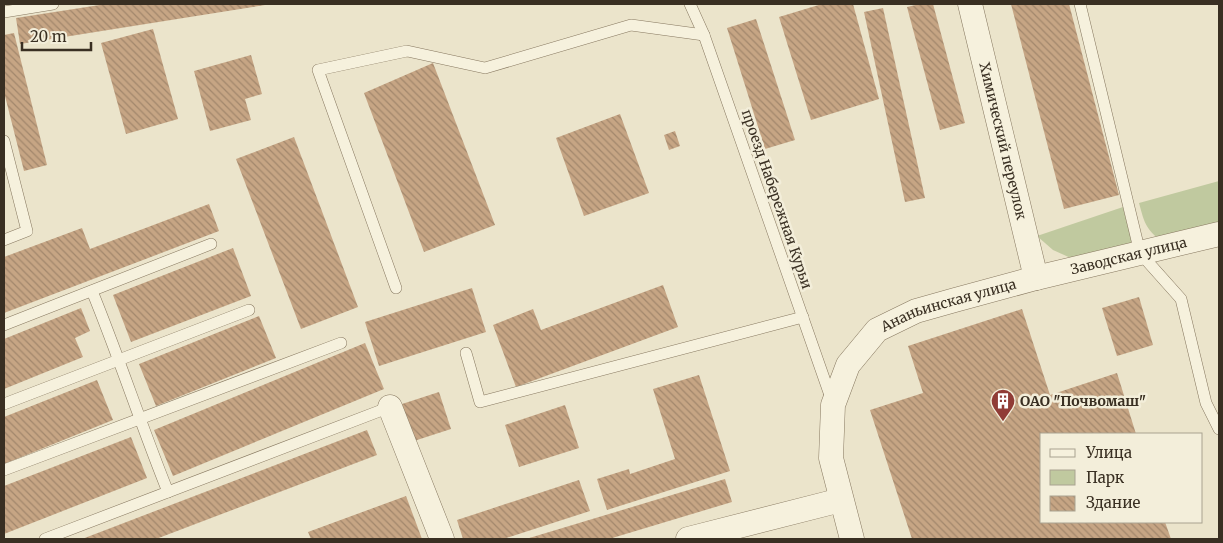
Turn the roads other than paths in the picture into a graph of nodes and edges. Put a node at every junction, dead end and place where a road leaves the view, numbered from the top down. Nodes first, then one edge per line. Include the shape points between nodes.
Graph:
1 (53, 4) edge
2 (690, 4) edge
3 (970, 4) edge
4 (1080, 4) edge
5 (4, 12) edge
6 (704, 35) junction
7 (4, 141) edge
8 (1219, 234) edge
9 (4, 240) edge
10 (212, 244) dead end
11 (1140, 253) junction
12 (1036, 278) junction
13 (396, 288) dead end
14 (92, 291) junction
15 (249, 310) dead end
16 (803, 317) junction
17 (4, 325) edge
18 (341, 343) dead end
19 (466, 353) dead end
20 (120, 360) junction
21 (4, 404) edge
22 (833, 405) junction
23 (390, 406) joint
24 (139, 419) junction
25 (1219, 429) edge
26 (4, 470) edge
27 (168, 492) junction
28 (841, 500) junction
29 (46, 539) edge
30 (442, 539) edge
31 (688, 539) edge
32 (852, 539) edge

1 - 5 lane
2 - 6 lane, проезд Набережная Курьи
3 - 12 street, Химический переулок
4 - 11 lane
6 - 13 lane via 630,25 485,68 407,51 318,70
6 - 16 lane, проезд Набережная Курьи
7 - 9 lane via 26,231
8 - 11 street, Заводская улица
10 - 14 lane
11 - 12 street, Заводская улица
11 - 25 lane via 1181,299 1206,403
12 - 22 street, Ананьинская улица via 916,311 878,330 848,365
14 - 17 lane
14 - 20 lane
15 - 20 lane
16 - 19 lane via 480,402
16 - 22 lane, проезд Набережная Курьи
18 - 24 lane
20 - 21 lane
20 - 24 lane
22 - 28 street, Ананьинская улица via 830,458
23 - 27 lane
23 - 30 street
24 - 26 lane
24 - 27 lane
27 - 29 lane
28 - 31 street
28 - 32 street, Ананьинская улица

